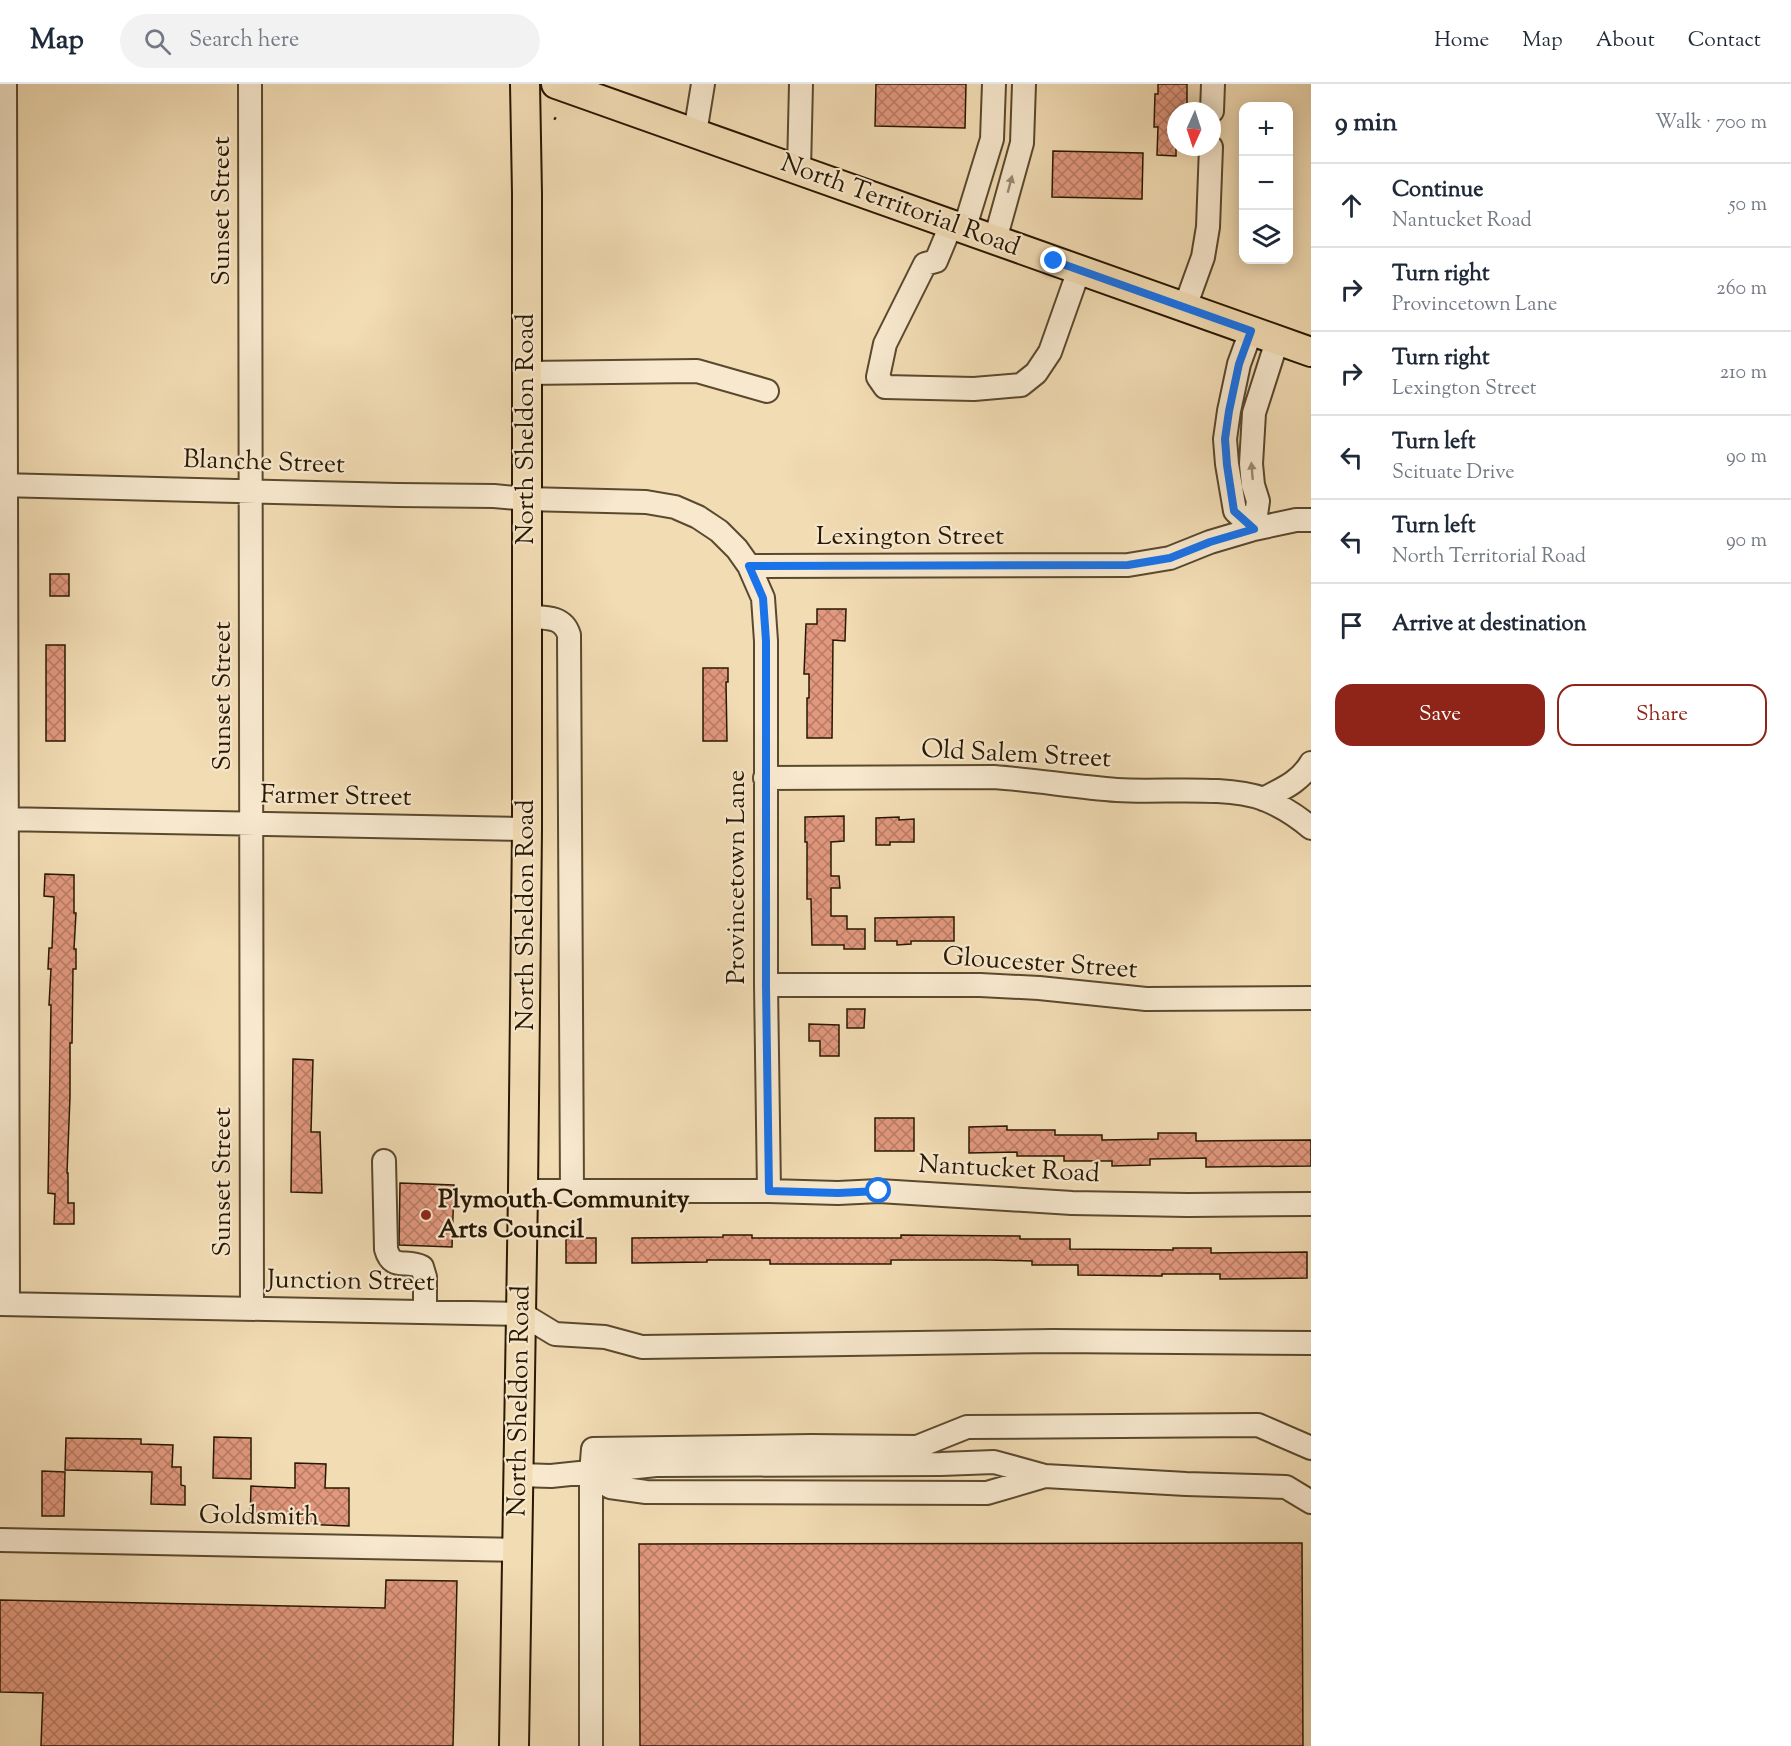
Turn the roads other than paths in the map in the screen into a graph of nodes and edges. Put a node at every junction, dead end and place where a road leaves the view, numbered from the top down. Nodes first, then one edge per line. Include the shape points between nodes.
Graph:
1 (4, 84) edge
2 (250, 84) edge
3 (525, 84) edge
4 (556, 84) edge
5 (703, 84) edge
6 (801, 84) edge
7 (1213, 84) edge
8 (994, 89) edge
9 (1024, 90) edge
10 (1212, 102) edge
11 (695, 133) junction
12 (1211, 156) edge
13 (799, 170) junction
14 (950, 225) junction
15 (995, 240) junction
16 (1079, 270) junction
17 (1185, 307) junction
18 (1264, 336) junction
19 (1311, 352) edge
20 (526, 373) junction
21 (767, 391) dead end
22 (3, 485) edge
23 (251, 491) junction
24 (526, 499) junction
25 (1311, 520) edge
26 (1254, 529) junction
27 (749, 566) junction
28 (526, 617) junction
29 (1311, 763) edge
30 (765, 778) junction
31 (1263, 799) junction
32 (3, 819) edge
33 (252, 824) junction
34 (1311, 828) edge
35 (527, 829) junction
36 (766, 986) junction
37 (1311, 999) edge
38 (384, 1161) dead end
39 (523, 1191) junction
40 (572, 1191) junction
41 (769, 1191) junction
42 (1311, 1204) edge
43 (4, 1304) edge
44 (252, 1309) junction
45 (425, 1312) junction
46 (522, 1314) junction
47 (1311, 1343) edge
48 (1311, 1448) edge
49 (591, 1473) junction
50 (519, 1475) junction
51 (1045, 1476) junction
52 (1311, 1502) edge
53 (0, 1540) edge
54 (518, 1550) junction
55 (514, 1746) edge
56 (591, 1746) edge

1 - 22 street
2 - 23 street, Sunset Street
3 - 20 main road, North Sheldon Road
4 - 11 main road, North Territorial Road
5 - 11 street
6 - 13 street
7 - 10 street
8 - 9 street
8 - 14 street via 992,139
15 -> 9 street via 1022,143
11 - 13 main road, North Territorial Road
12 - 17 street via 1203,257
13 - 14 main road, North Territorial Road
14 - 15 main road, North Territorial Road
14 - 16 street via 936,261 925,264 885,344 878,377 885,387 974,389 1022,385 1050,352
15 - 16 main road, North Territorial Road
16 - 17 main road, North Territorial Road
17 - 18 main road, North Territorial Road
18 - 19 main road, North Territorial Road
18 - 26 street via 1251,464 1258,501
20 - 21 street via 698,371
20 - 24 main road, North Sheldon Road
22 - 23 street, Blanche Street
22 - 32 street
23 - 24 street, Blanche Street
23 - 33 street, Sunset Street
24 - 27 street via 646,502 675,507 719,531
24 - 28 main road, North Sheldon Road
25 - 26 street, Lexington Street
26 - 27 street, Lexington Street via 1170,558 1128,565
27 - 30 street, Provincetown Lane via 763,598
28 - 35 main road, North Sheldon Road
28 - 40 street via 556,618 568,635
29 - 31 street via 1289,786
30 - 31 street, Old Salem Street via 994,777 1117,789 1217,792
30 - 36 street, Provincetown Lane
31 - 34 street, Old Salem Street
32 - 33 street, Farmer Street
32 - 43 street
33 - 35 street, Farmer Street
33 - 44 street, Sunset Street
35 - 39 main road, North Sheldon Road
36 - 37 street, Gloucester Street via 980,985 1157,999
36 - 41 street, Provincetown Lane
38 - 45 street via 386,1249 390,1260 422,1267
39 - 40 street, Nantucket Road
39 - 46 main road, North Sheldon Road
40 - 41 street, Nantucket Road
41 - 42 street, Nantucket Road via 879,1191 1072,1203
43 - 44 street, Junction Street
44 - 45 street, Junction Street
45 - 46 street, Junction Street
46 - 47 street via 555,1334 605,1336 642,1347 1053,1341
46 - 50 main road, North Sheldon Road
48 - 49 street via 1258,1425 967,1427 916,1447 593,1449
49 - 50 street
49 - 51 street via 656,1466 994,1462
49 - 51 street via 610,1487 646,1492 987,1492
49 - 56 street
50 - 54 main road, North Sheldon Road
51 - 52 street via 1286,1486
53 - 54 street, Goldsmith
54 - 55 main road, North Sheldon Road

